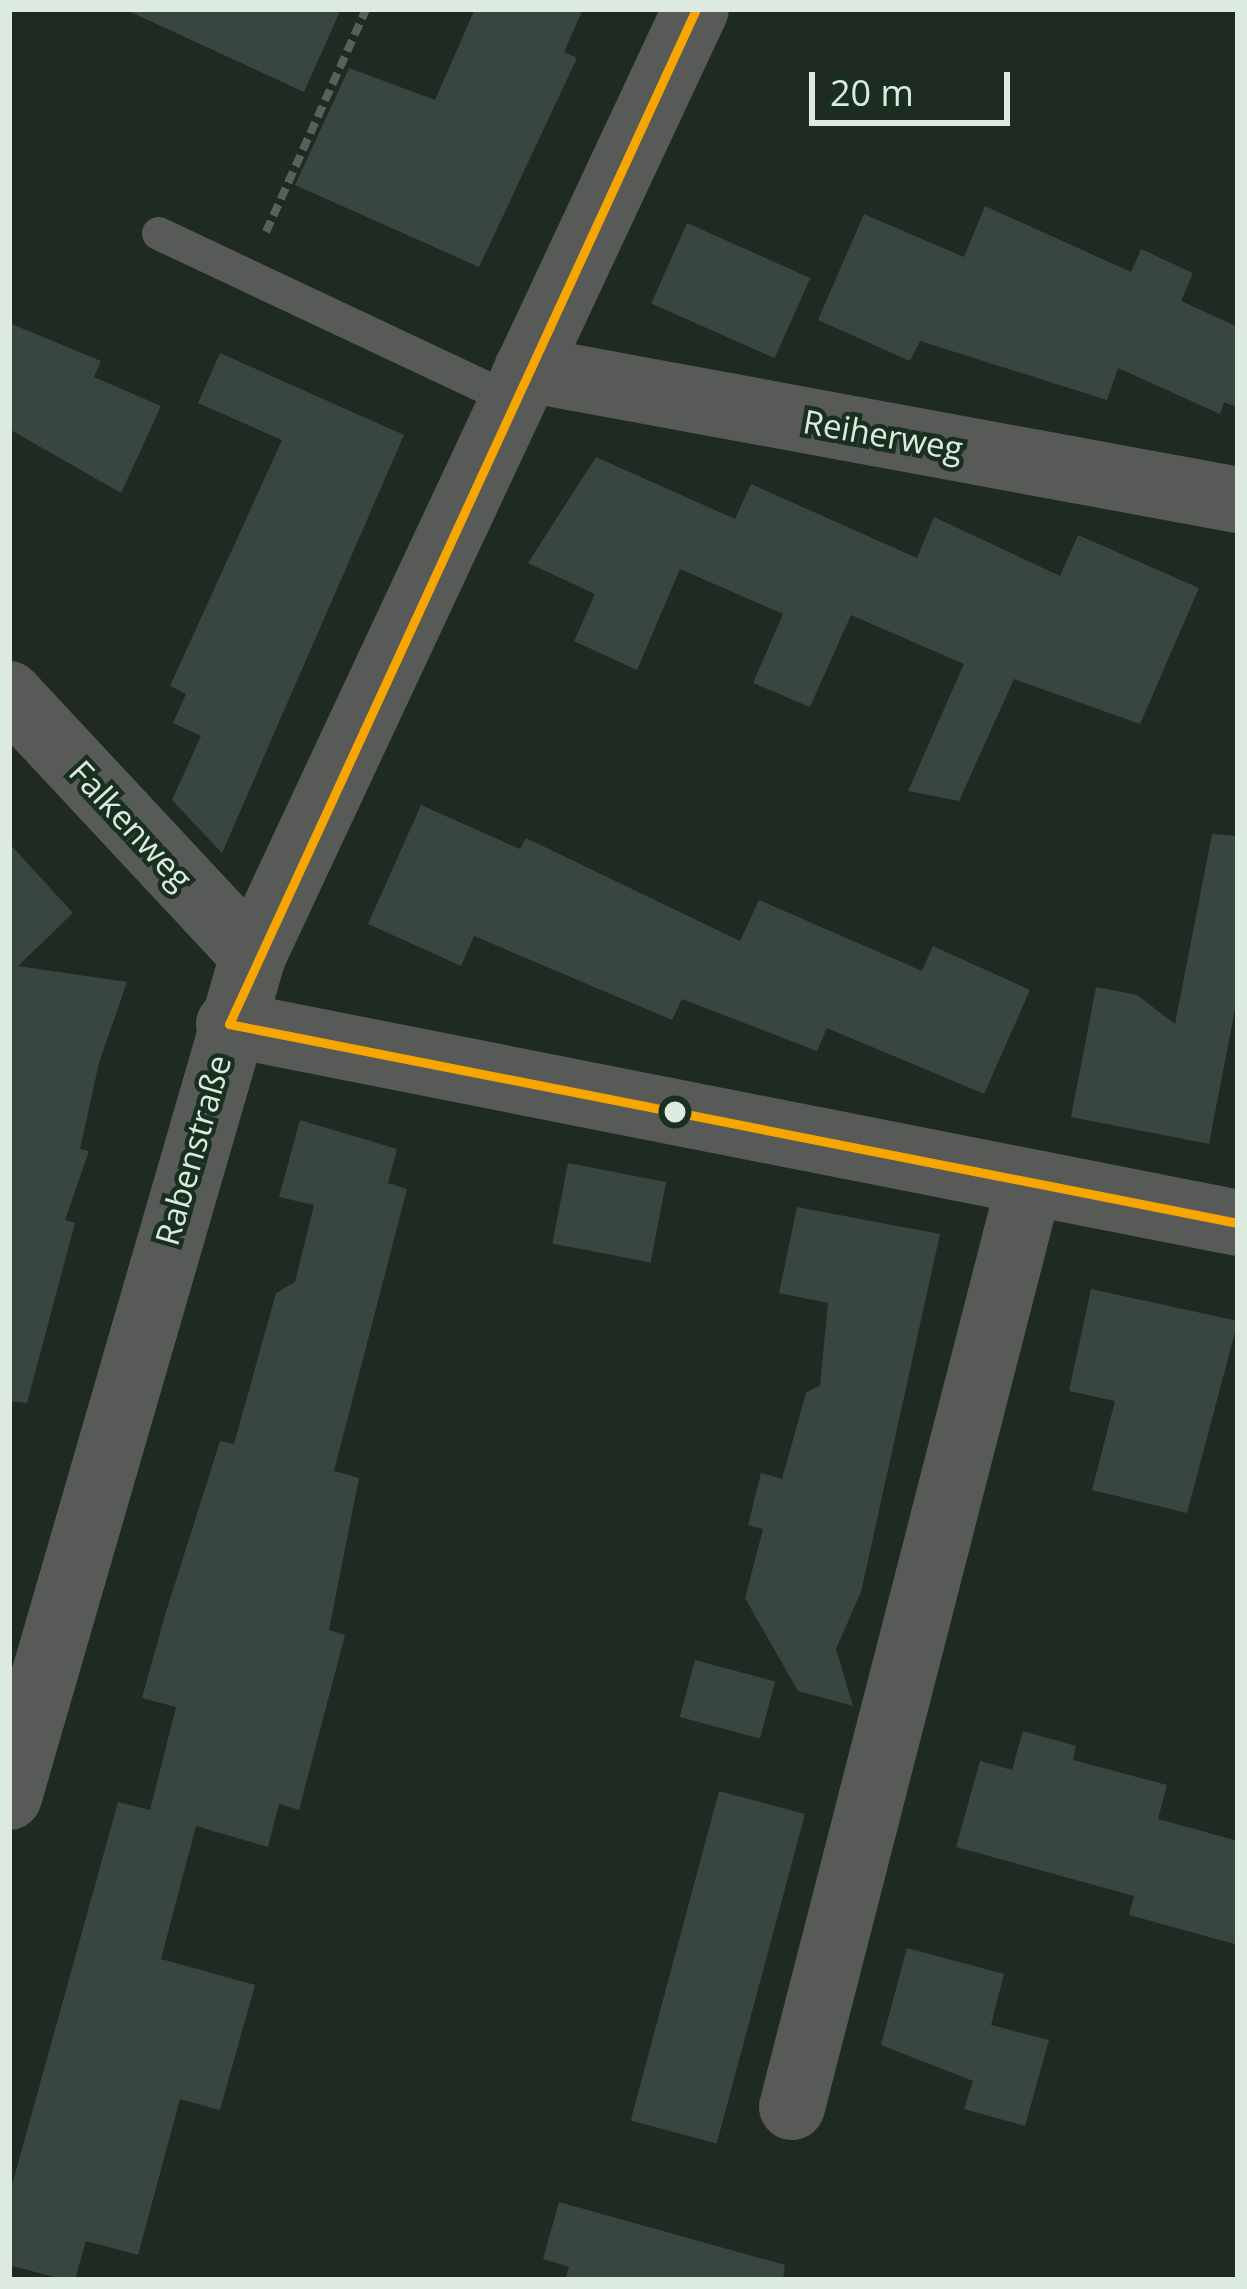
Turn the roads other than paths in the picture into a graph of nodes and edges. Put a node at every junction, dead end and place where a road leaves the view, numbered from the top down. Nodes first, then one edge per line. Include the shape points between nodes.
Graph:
1 (696, 9) edge
2 (158, 233) dead end
3 (520, 384) junction
4 (1238, 500) edge
5 (9, 694) edge
6 (253, 956) junction
7 (229, 1024) junction
8 (1028, 1189) junction
9 (1238, 1223) edge
10 (35, 1607) edge
11 (9, 1798) edge
12 (792, 2107) dead end

1 - 3 street, Rabenstraße
2 - 3 lane
3 - 4 street, Reiherweg
3 - 6 street, Rabenstraße
5 - 6 street, Falkenweg
6 - 7 street, Rabenstraße
7 - 8 street
7 - 10 street, Rabenstraße
8 - 9 street
8 - 12 street
10 - 11 street, Rabenstraße

